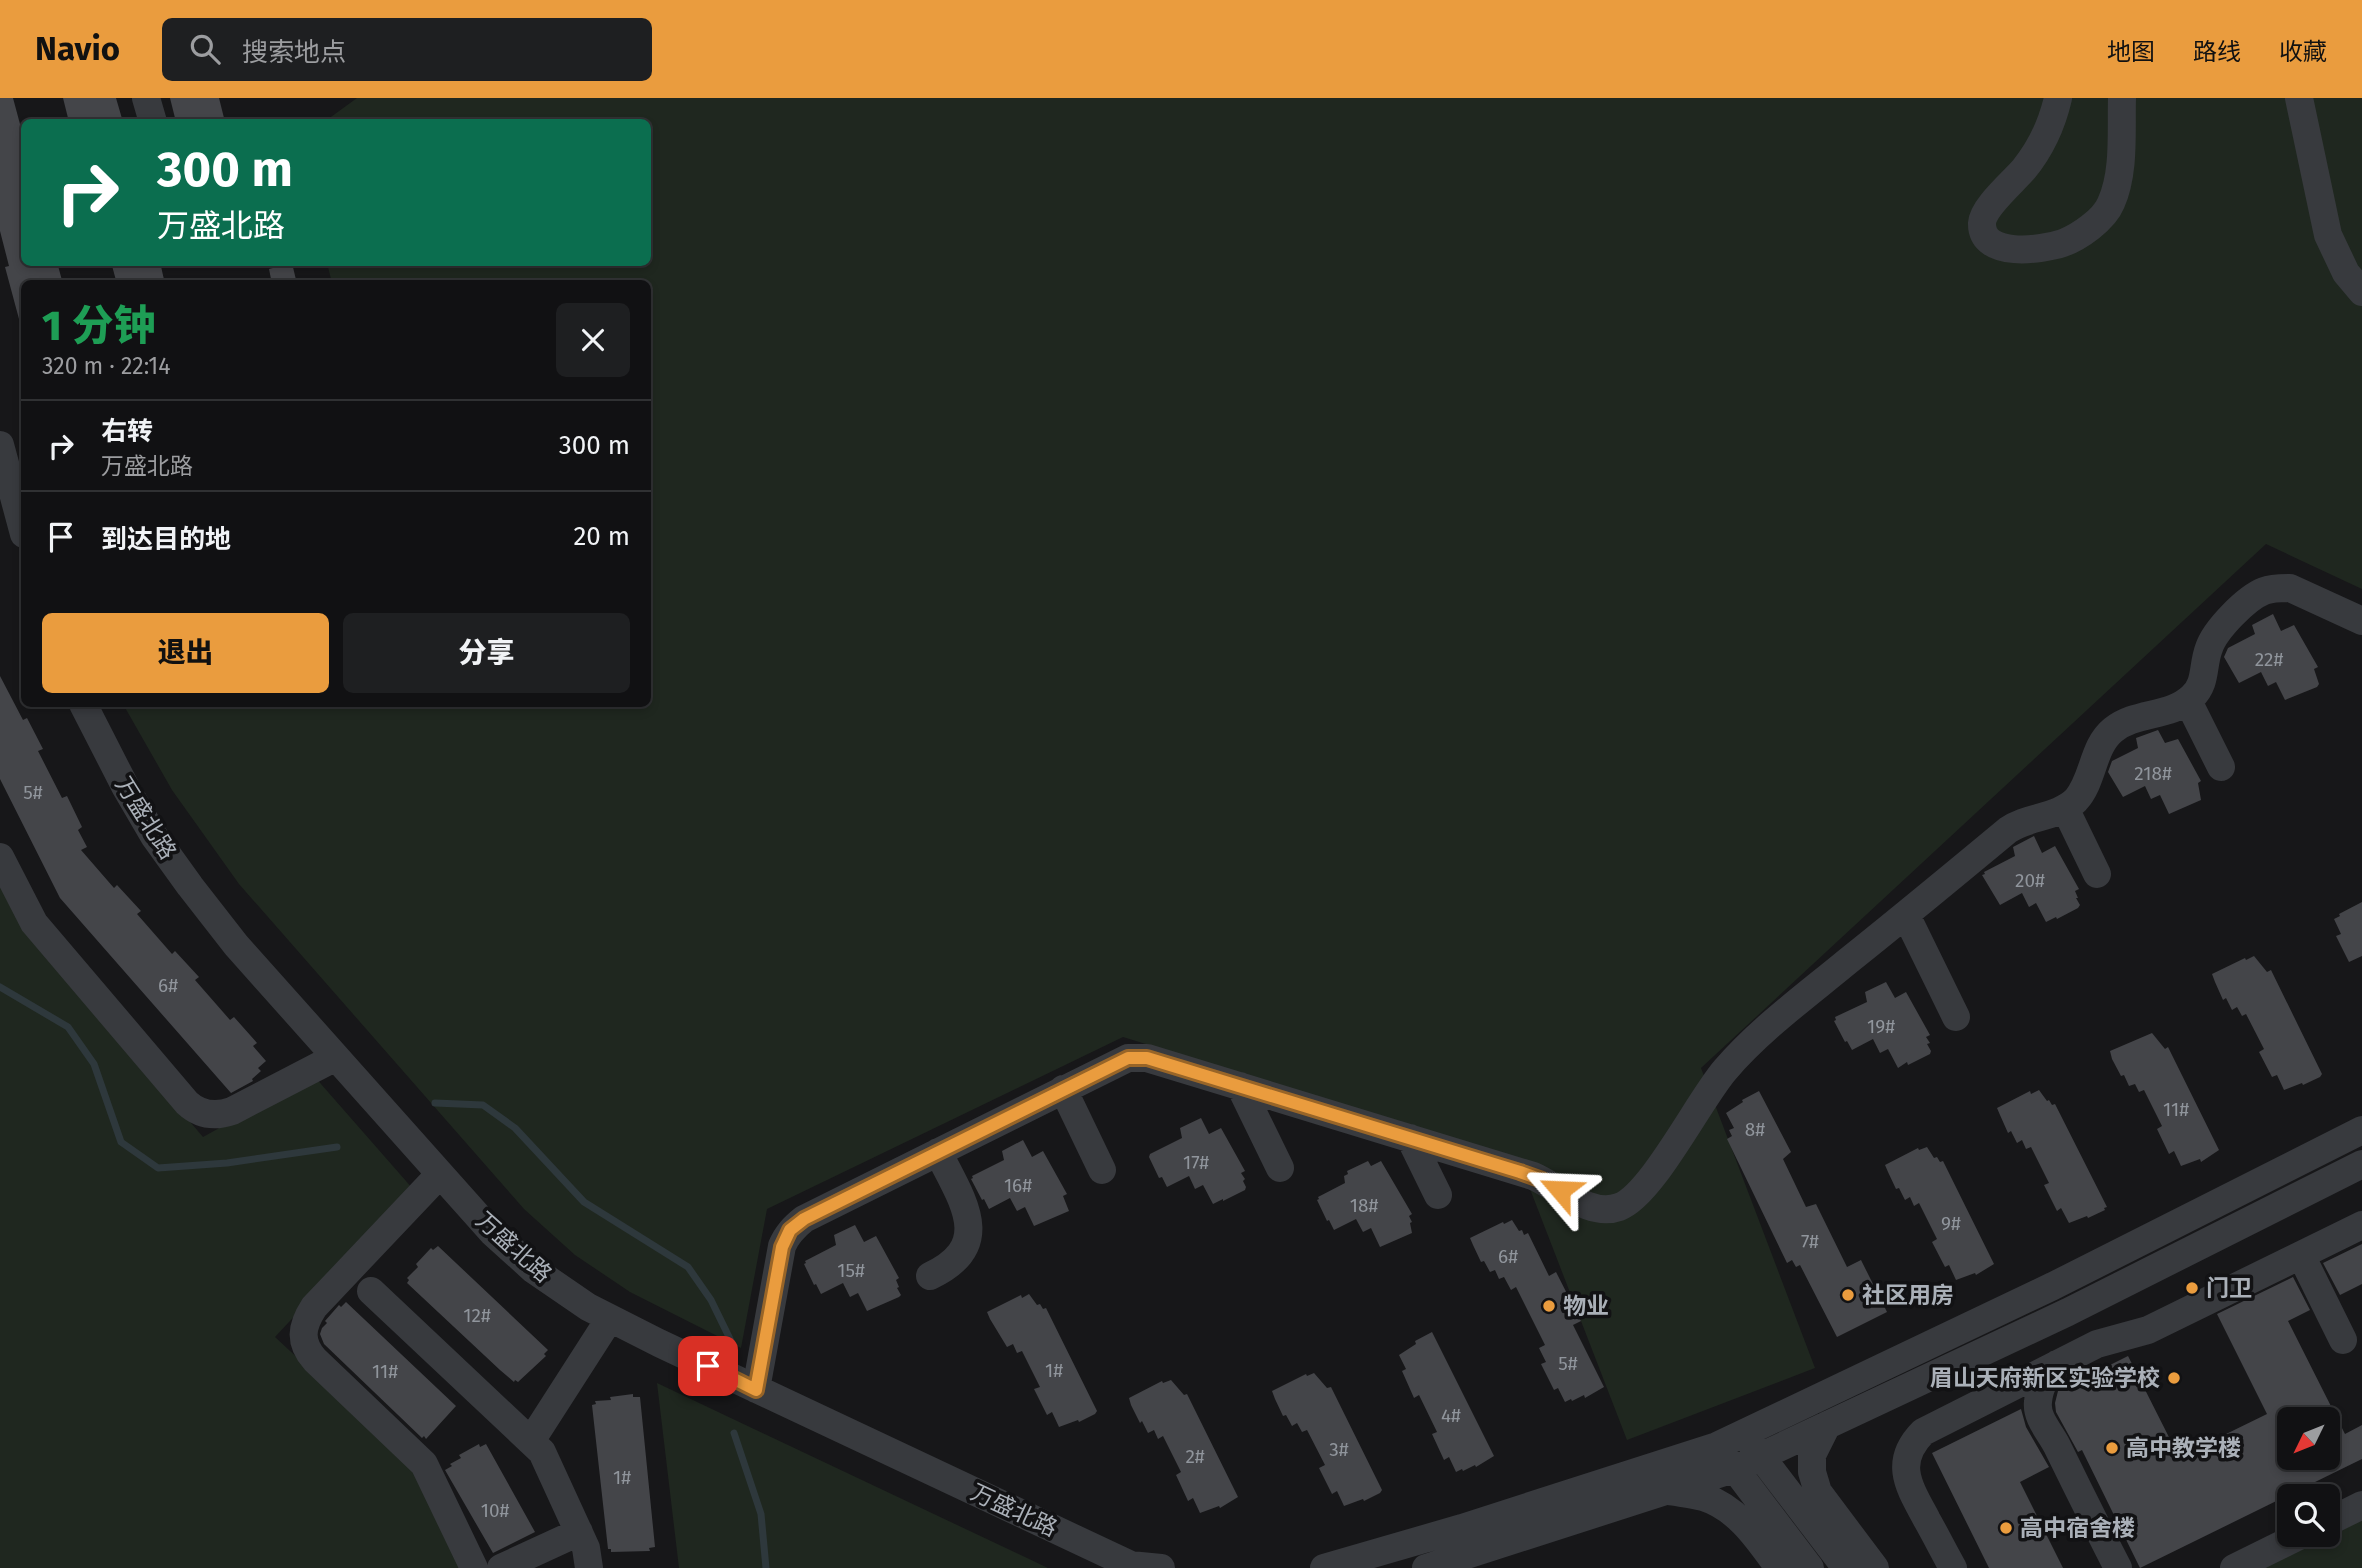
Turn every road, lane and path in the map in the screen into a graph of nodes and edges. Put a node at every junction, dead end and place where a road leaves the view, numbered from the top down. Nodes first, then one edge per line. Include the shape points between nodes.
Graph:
1 (146, 98) edge
2 (2058, 98) edge
3 (2122, 98) edge
4 (2299, 98) edge
5 (152, 119) edge
6 (2362, 292) edge
7 (0, 445) edge
8 (21, 523) edge
9 (2362, 621) edge
10 (2188, 701) junction
11 (85, 707) edge
12 (2221, 767) dead end
13 (2065, 808) junction
14 (0, 857) edge
15 (2097, 874) dead end
16 (1906, 915) junction
17 (1956, 1017) dead end
18 (336, 1057) junction
19 (1240, 1086) junction
20 (1063, 1089) junction
21 (2362, 1130) edge
22 (1410, 1138) junction
23 (937, 1152) junction
24 (2362, 1164) edge
25 (1280, 1168) dead end
26 (1102, 1170) dead end
27 (440, 1174) junction
28 (1438, 1195) dead end
29 (2362, 1225) edge
30 (2301, 1255) junction
31 (930, 1276) dead end
32 (371, 1291) dead end
33 (610, 1318) junction
34 (2343, 1340) dead end
35 (2057, 1364) junction
36 (756, 1390) junction
37 (1989, 1398) junction
38 (2039, 1415) junction
39 (1827, 1425) junction
40 (1743, 1432) junction
41 (531, 1441) junction
42 (1717, 1446) junction
43 (1761, 1456) junction
44 (1734, 1469) junction
45 (1670, 1491) junction
46 (2362, 1505) edge
47 (2340, 1516) edge
48 (579, 1532) junction
49 (2277, 1547) edge
50 (1132, 1567) edge
51 (474, 1568) edge
52 (501, 1568) edge
53 (589, 1568) edge
54 (1161, 1568) edge
55 (1324, 1568) edge
56 (1426, 1568) edge
57 (1779, 1568) edge
58 (1810, 1568) edge
59 (1846, 1568) edge
60 (1875, 1568) edge
61 (1953, 1568) edge
62 (2118, 1568) edge
63 (2234, 1568) edge

1 - 5 street
2 - 3 street via 2046,136 1982,220 1990,241 2002,249 2062,243 2086,232 2111,205 2119,175
4 - 6 street via 2328,235 2346,273
7 - 8 street
9 - 10 street via 2299,591 2281,587 2264,591 2215,635 2207,650 2204,678
10 - 12 street
10 - 13 street via 2130,720 2112,731 2101,745 2083,790
11 - 18 street, 万盛北路 via 126,788 190,886
13 - 15 street
13 - 16 street via 2016,824
14 - 18 street via 34,923 195,1110 214,1115 232,1111
16 - 17 street
16 - 22 street via 1736,1058 1648,1183 1621,1207 1591,1207 1533,1176
18 - 27 street, 万盛北路
19 - 20 street via 1135,1056
19 - 22 street
19 - 25 street
20 - 23 street
20 - 26 street
21 - 40 street via 2053,1286
22 - 28 street
23 - 31 street via 970,1227 957,1259
23 - 36 street via 790,1230 781,1253
24 - 39 street via 2068,1312
27 - 33 street, 万盛北路 via 534,1270
27 - 51 street via 314,1307 303,1340 315,1360 424,1464
29 - 30 street
30 - 34 street
30 - 35 street via 2148,1330 2097,1344
32 - 41 street
33 - 36 street, 万盛北路
33 - 41 street
35 - 37 street
35 - 38 street via 2040,1390
36 - 50 street, 万盛北路
37 - 38 street via 2016,1399
37 - 61 street via 1923,1432 1911,1446 1906,1464 1908,1483
38 - 62 street
39 - 43 street
39 - 60 street via 1812,1455 1818,1492
40 - 42 street
40 - 43 street
41 - 48 street via 542,1452
42 - 44 street
42 - 55 street
43 - 44 street
43 - 59 street
44 - 45 street
44 - 58 street
45 - 56 street
45 - 57 street via 1723,1505 1747,1525
46 - 47 street
48 - 52 street
48 - 53 street
49 - 63 street
50 - 54 street, 万盛北路

